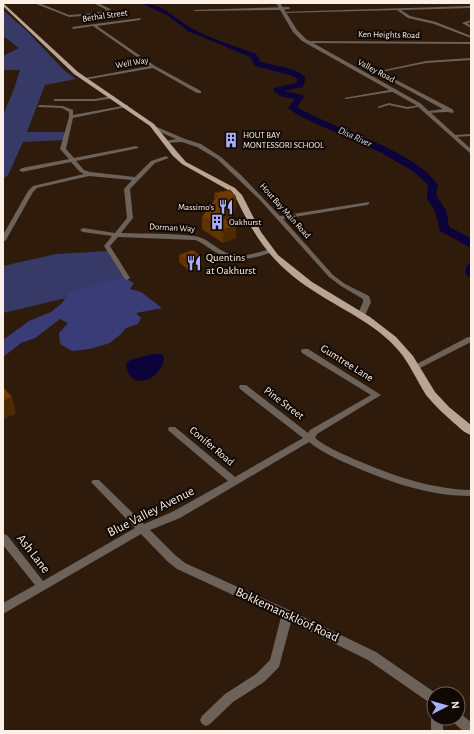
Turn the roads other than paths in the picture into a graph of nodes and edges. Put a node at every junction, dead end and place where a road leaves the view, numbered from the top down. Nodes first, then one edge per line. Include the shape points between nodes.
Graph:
1 (36, 3) edge
2 (95, 3) edge
3 (220, 3) edge
4 (411, 3) edge
5 (3, 4) edge
6 (471, 7) edge
7 (281, 8) edge
8 (398, 9) junction
9 (195, 10) dead end
10 (223, 10) junction
11 (140, 19) dead end
12 (471, 21) edge
13 (93, 25) junction
14 (471, 27) edge
15 (73, 28) dead end
16 (471, 37) edge
17 (306, 42) junction
18 (471, 43) edge
19 (471, 59) edge
20 (154, 67) junction
21 (85, 79) junction
22 (395, 90) junction
23 (199, 92) dead end
24 (112, 97) junction
25 (346, 98) dead end
26 (55, 100) dead end
27 (40, 106) dead end
28 (126, 106) junction
29 (421, 106) junction
30 (379, 107) dead end
31 (429, 113) junction
32 (71, 117) junction
33 (155, 128) junction
34 (469, 135) edge
35 (454, 136) junction
36 (183, 140) junction
37 (167, 142) junction
38 (136, 148) dead end
39 (471, 152) edge
40 (166, 158) dead end
41 (72, 160) junction
42 (22, 170) dead end
43 (89, 174) junction
44 (137, 179) junction
45 (367, 203) dead end
46 (279, 218) junction
47 (83, 230) dead end
48 (116, 235) junction
49 (3, 240) edge
50 (269, 249) junction
51 (127, 278) dead end
52 (361, 316) junction
53 (471, 339) edge
54 (305, 351) dead end
55 (415, 367) junction
56 (243, 387) dead end
57 (377, 394) joint
58 (469, 427) edge
59 (172, 429) dead end
60 (311, 437) junction
61 (96, 482) dead end
62 (236, 482) junction
63 (471, 493) edge
64 (142, 529) junction
65 (3, 538) edge
66 (42, 587) junction
67 (3, 610) edge
68 (287, 614) junction
69 (426, 693) edge
70 (206, 720) dead end

1 - 2 street via 69,16 110,10
3 - 10 street
4 - 7 street via 398,7
5 - 21 main road via 69,68
6 - 8 street
7 - 8 street
7 - 10 street
7 - 17 street, Valley Road
8 - 16 street via 409,17 438,24
9 - 10 street
11 - 13 street, Bethal Street
12 - 14 street via 464,23
13 - 15 street, Bethal Street
13 - 20 street
17 - 18 street, Ken Heights Road
17 - 22 street, Valley Road
19 - 31 street via 426,62 377,72 453,111
20 - 21 street, Well Way
20 - 23 street, Well Way
21 - 24 main road
22 - 25 street
22 - 29 street, Valley Road
24 - 26 street via 95,100
24 - 28 main road
27 - 32 street via 66,108 71,111
28 - 32 street
28 - 33 main road
29 - 30 street via 407,108 390,104
29 - 31 street, Valley Road
31 - 35 street, Valley Road
32 - 41 street via 63,149
33 - 36 street
33 - 37 main road
34 - 35 street
35 - 39 street, Valley Road
36 - 37 street, Hout Bay Main Road
36 - 46 street, Hout Bay Main Road via 216,156
37 - 50 main road via 182,162 234,191
38 - 41 street
40 - 44 street via 153,162
41 - 42 street
41 - 43 street via 82,171
43 - 44 street
43 - 49 street via 35,187
44 - 48 street via 126,191 130,218
45 - 46 street
46 - 52 street, Hout Bay Main Road via 331,276 366,298 367,302
47 - 48 street, Dorman Way
48 - 50 street, Dorman Way via 191,237 203,240 222,254 238,259
48 - 51 street via 107,248
50 - 52 main road via 294,273
52 - 55 main road via 396,342
53 - 55 street
54 - 57 street, Gumtree Lane
55 - 58 main road via 437,400
56 - 60 street, Pine Street
57 - 60 street, Blue Valley Avenue via 313,432
59 - 62 street, Conifer Road
60 - 62 street, Blue Valley Avenue
60 - 63 street via 321,447 334,454 416,486 442,492
61 - 64 street, Bokkemanskloof Road
62 - 64 street, Blue Valley Avenue via 176,516
64 - 66 street, Blue Valley Avenue
64 - 68 street, Bokkemanskloof Road via 181,566
65 - 66 street, Ash Lane
66 - 67 street, Blue Valley Avenue
68 - 69 street, Bokkemanskloof Road via 372,656
68 - 70 street via 272,666 260,678 229,698

